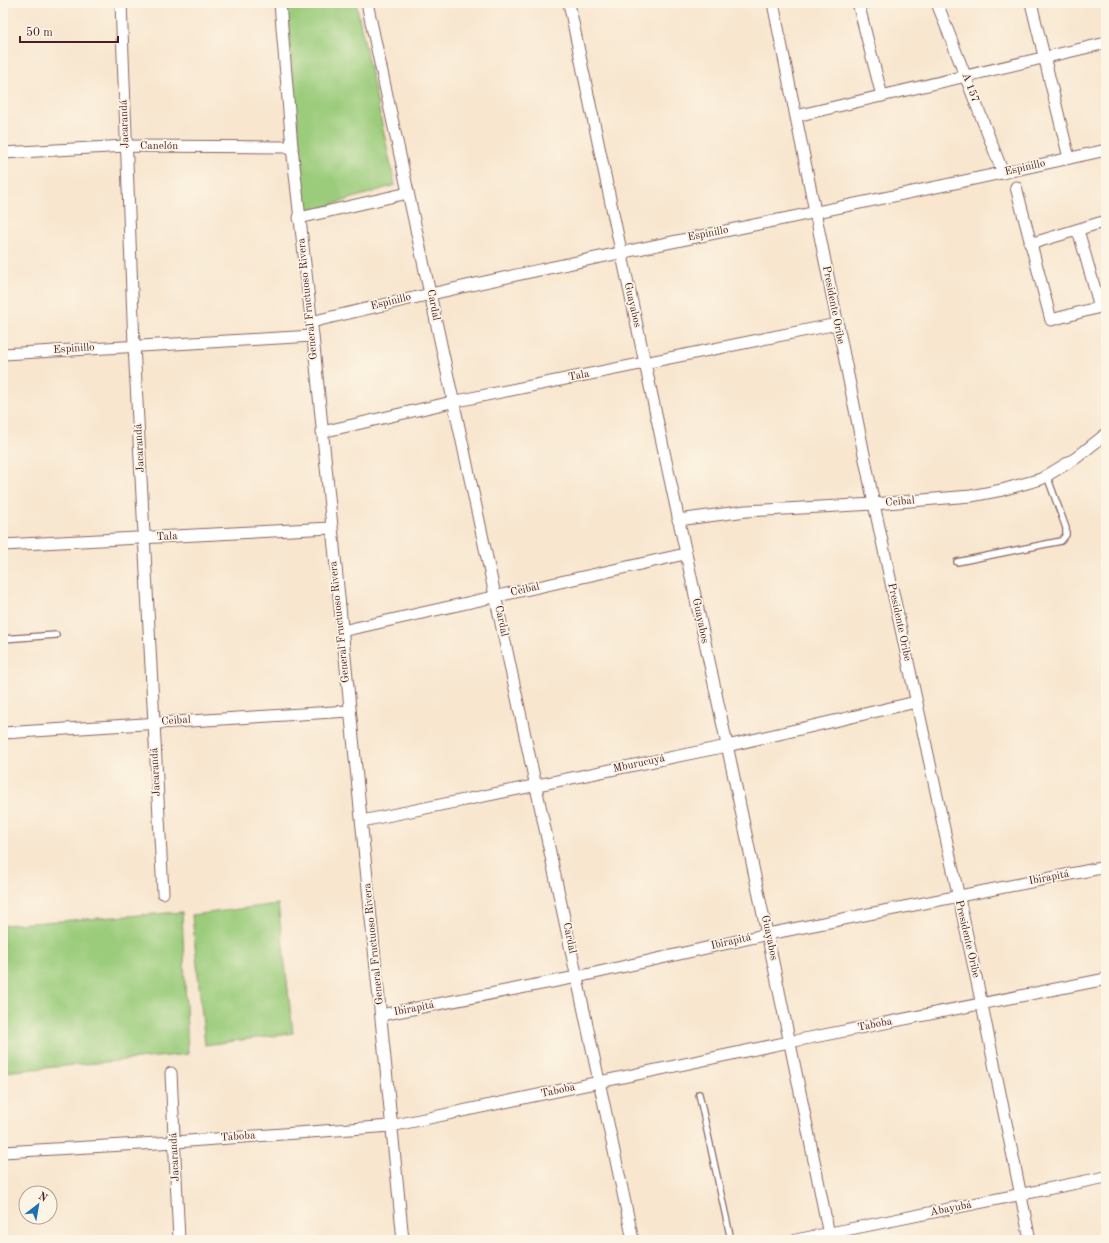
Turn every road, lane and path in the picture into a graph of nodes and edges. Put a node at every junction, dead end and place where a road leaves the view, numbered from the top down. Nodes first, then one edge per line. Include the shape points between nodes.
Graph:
1 (121, 3) edge
2 (280, 3) edge
3 (367, 3) edge
4 (569, 3) edge
5 (773, 3) edge
6 (858, 3) edge
7 (937, 3) edge
8 (1031, 3) edge
9 (1106, 43) edge
10 (1045, 58) junction
11 (965, 76) junction
12 (882, 96) junction
13 (796, 116) junction
14 (126, 146) junction
15 (292, 146) junction
16 (1106, 150) edge
17 (3, 153) edge
18 (1069, 158) junction
19 (1003, 173) junction
20 (1016, 187) dead end
21 (408, 193) junction
22 (815, 213) junction
23 (299, 218) junction
24 (1106, 221) edge
25 (1078, 230) junction
26 (1030, 244) junction
27 (620, 251) junction
28 (431, 292) junction
29 (311, 322) junction
30 (837, 324) junction
31 (313, 336) junction
32 (134, 345) junction
33 (3, 354) edge
34 (645, 362) junction
35 (452, 402) junction
36 (322, 432) junction
37 (1106, 434) edge
38 (1047, 476) junction
39 (874, 504) junction
40 (678, 520) junction
41 (331, 528) junction
42 (145, 538) junction
43 (3, 545) edge
44 (685, 554) junction
45 (957, 562) dead end
46 (496, 597) junction
47 (342, 631) junction
48 (56, 635) dead end
49 (3, 639) edge
50 (916, 702) junction
51 (349, 711) junction
52 (154, 723) junction
53 (3, 733) edge
54 (726, 746) junction
55 (536, 786) junction
56 (362, 821) junction
57 (1106, 867) edge
58 (163, 893) dead end
59 (958, 896) junction
60 (768, 934) junction
61 (577, 977) junction
62 (1106, 979) edge
63 (982, 1005) junction
64 (381, 1015) junction
65 (790, 1042) junction
66 (171, 1074) dead end
67 (599, 1082) junction
68 (699, 1094) dead end
69 (391, 1126) junction
70 (175, 1142) junction
71 (3, 1152) edge
72 (1106, 1178) edge
73 (1021, 1196) junction
74 (829, 1237) edge
75 (180, 1240) edge
76 (403, 1240) edge
77 (633, 1240) edge
78 (731, 1240) edge
79 (796, 1240) edge
80 (1030, 1240) edge

1 - 14 street, Jacarandá
2 - 15 street, General Fructuoso Rivera
3 - 21 street, Cardal
4 - 27 street, Guayabos
5 - 13 street, Presidente Oribe
6 - 12 street
7 - 11 street, A 157
8 - 10 street
9 - 10 street
10 - 11 street
10 - 18 street
11 - 12 street
11 - 19 street, A 157
12 - 13 street
13 - 22 street, Presidente Oribe
14 - 15 street, Canelón
14 - 17 street, Canelón
14 - 32 street, Jacarandá
15 - 23 street, General Fructuoso Rivera
16 - 18 street, Espinillo
18 - 19 street, Espinillo
19 - 22 street, Espinillo
20 - 26 street
21 - 23 street
21 - 28 street, Cardal
22 - 27 street, Espinillo
22 - 30 street, Presidente Oribe
23 - 29 street, General Fructuoso Rivera
24 - 25 street
25 - 26 street
25 - 26 street via 1100,307 1051,320
27 - 28 street, Espinillo
27 - 34 street, Guayabos
28 - 29 street, Espinillo
28 - 35 street, Cardal
29 - 31 street, General Fructuoso Rivera
30 - 34 street, Tala
30 - 39 street, Presidente Oribe
31 - 32 street, Espinillo
31 - 36 street, General Fructuoso Rivera
32 - 33 street, Espinillo
32 - 42 street, Jacarandá
34 - 35 street, Tala
34 - 40 street, Guayabos
35 - 36 street, Tala
35 - 46 street, Cardal
36 - 41 street, General Fructuoso Rivera
37 - 38 street, Ceibal via 1076,458
38 - 39 street, Ceibal via 1002,490 971,496
38 - 45 lane via 1066,528 1066,535 1061,541
39 - 40 street, Ceibal via 746,511
39 - 50 street, Presidente Oribe
40 - 44 street, Guayabos
41 - 42 street, Tala
41 - 47 street, General Fructuoso Rivera
42 - 43 street, Tala
42 - 52 street, Jacarandá
44 - 46 street, Ceibal
44 - 54 street, Guayabos
46 - 47 street, Ceibal
46 - 55 street, Cardal
47 - 51 street, General Fructuoso Rivera
48 - 49 lane
50 - 54 street, Mburucuyá
50 - 59 street, Presidente Oribe
51 - 52 street, Ceibal
51 - 56 street, General Fructuoso Rivera
52 - 53 street, Ceibal
52 - 58 street, Jacarandá
54 - 55 street, Mburucuyá
54 - 60 street, Guayabos
55 - 56 street, Mburucuyá
55 - 61 street, Cardal
56 - 64 street, General Fructuoso Rivera
57 - 59 street, Ibirapitá
59 - 60 street, Ibirapitá
59 - 63 street, Presidente Oribe
60 - 61 street, Ibirapitá
60 - 65 street, Guayabos
61 - 64 street, Ibirapitá
61 - 67 street, Cardal
62 - 63 street, Taboba
63 - 65 street, Taboba
63 - 73 street, Presidente Oribe
64 - 69 street, General Fructuoso Rivera
65 - 67 street, Taboba
65 - 74 street, Guayabos
66 - 70 street, Jacarandá
67 - 69 street, Taboba
67 - 77 street, Cardal
68 - 78 lane
69 - 70 street, Taboba
69 - 76 street, General Fructuoso Rivera
70 - 71 street, Taboba
70 - 75 street, Jacarandá
72 - 73 street, Abayubá
73 - 74 street, Abayubá
73 - 80 street, Presidente Oribe
74 - 79 street, Abayubá

